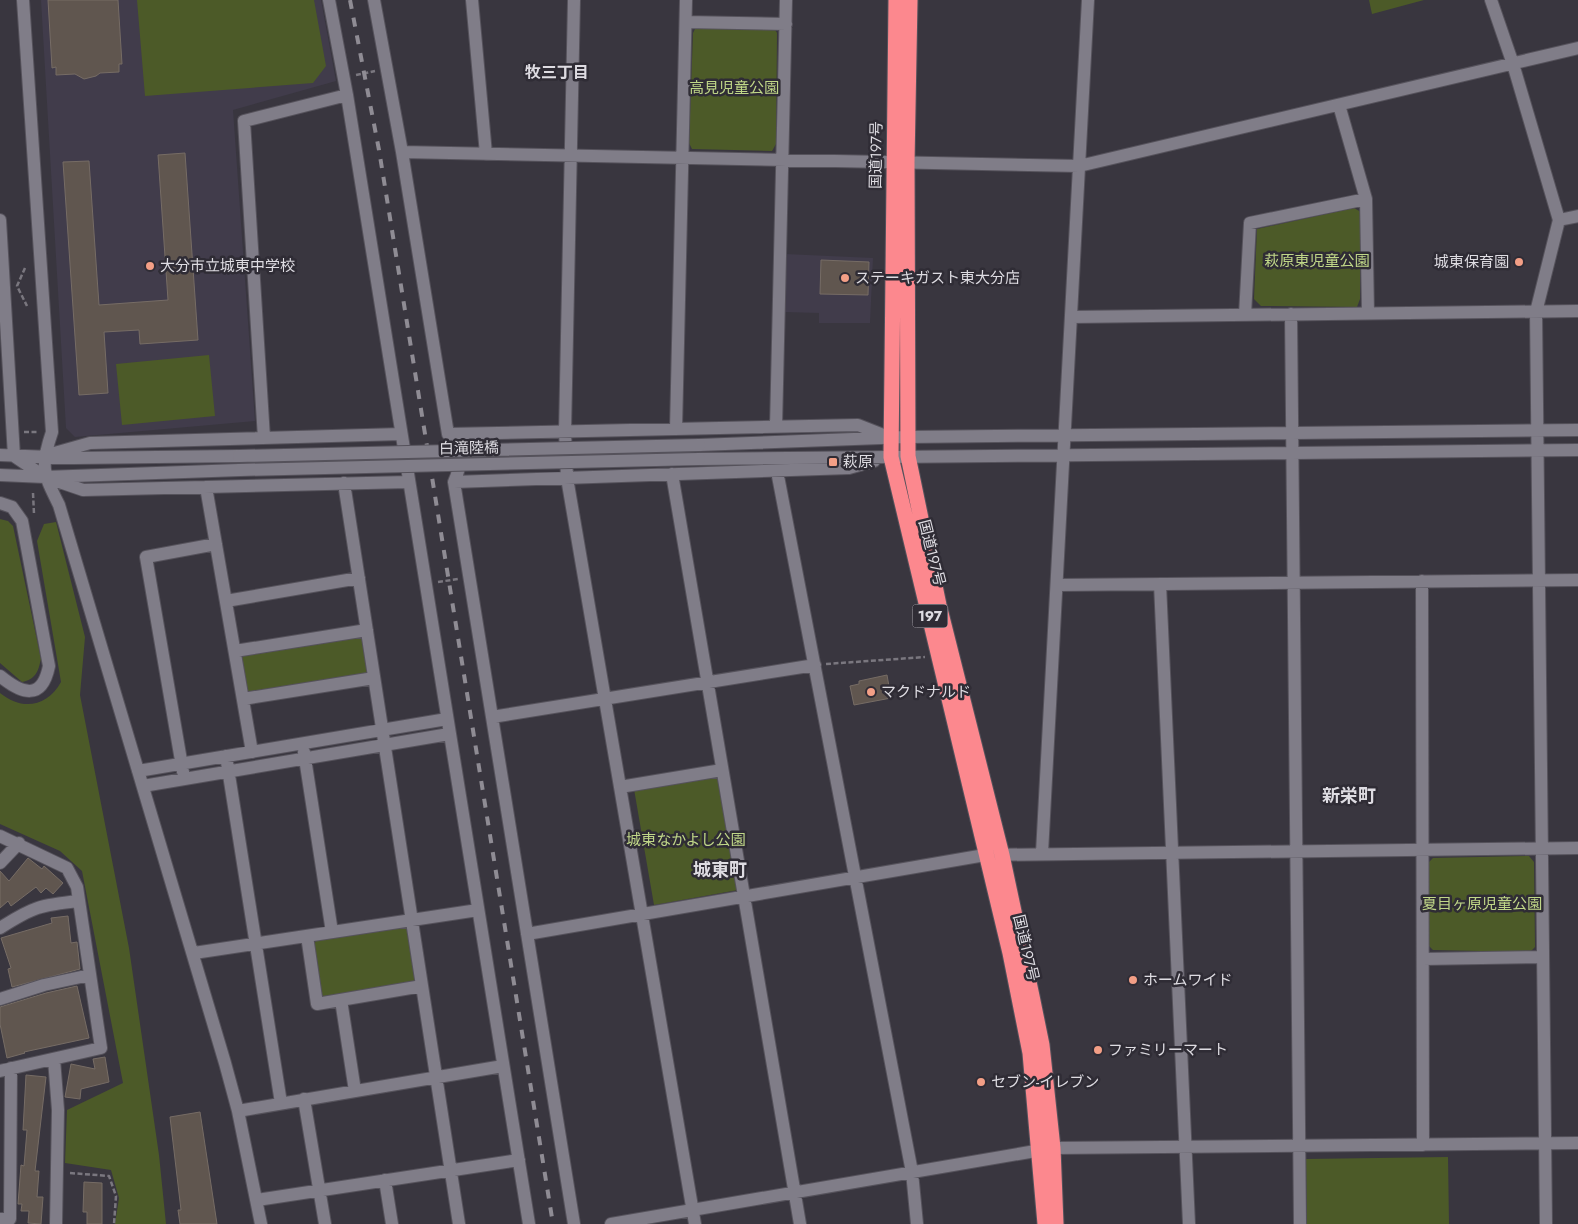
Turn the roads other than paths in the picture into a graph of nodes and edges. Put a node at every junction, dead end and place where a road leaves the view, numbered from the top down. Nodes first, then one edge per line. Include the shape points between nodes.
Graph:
1 (24, 0) edge
2 (329, 0) edge
3 (374, 0) edge
4 (472, 0) edge
5 (574, 0) edge
6 (686, 0) edge
7 (786, 0) edge
8 (896, 0) edge
9 (910, 0) edge
10 (1088, 0) edge
11 (1492, 0) edge
12 (686, 22) junction
13 (786, 24) junction
14 (1578, 48) edge
15 (1513, 64) junction
16 (347, 95) junction
17 (1338, 105) junction
18 (402, 152) junction
19 (486, 154) junction
20 (569, 156) junction
21 (682, 158) junction
22 (782, 160) junction
23 (900, 162) junction
24 (1079, 166) junction
25 (1366, 199) junction
26 (1578, 216) edge
27 (0, 220) edge
28 (1559, 220) junction
29 (1578, 311) edge
30 (1536, 312) junction
31 (1368, 313) junction
32 (1291, 314) junction
33 (1246, 315) junction
34 (1071, 316) junction
35 (776, 427) junction
36 (676, 429) junction
37 (1578, 430) edge
38 (1536, 431) junction
39 (565, 432) junction
40 (1292, 433) junction
41 (401, 434) junction
42 (448, 434) junction
43 (1065, 435) junction
44 (907, 437) junction
45 (264, 438) junction
46 (890, 438) junction
47 (1536, 450) junction
48 (1578, 450) edge
49 (1292, 453) junction
50 (1064, 455) junction
51 (0, 456) edge
52 (14, 456) junction
53 (44, 456) junction
54 (908, 456) junction
55 (891, 457) junction
56 (777, 471) junction
57 (672, 474) junction
58 (0, 475) edge
59 (45, 477) junction
60 (567, 478) junction
61 (408, 482) junction
62 (454, 482) junction
63 (344, 483) junction
64 (206, 487) junction
65 (0, 503) edge
66 (216, 544) junction
67 (359, 578) junction
68 (1538, 580) junction
69 (1578, 580) edge
70 (1422, 581) junction
71 (1294, 583) junction
72 (1160, 584) junction
73 (1057, 585) junction
74 (226, 601) junction
75 (367, 630) junction
76 (235, 651) junction
77 (815, 665) junction
78 (0, 676) edge
79 (374, 678) junction
80 (707, 682) junction
81 (243, 699) junction
82 (605, 699) junction
83 (492, 718) junction
84 (447, 719) junction
85 (382, 730) junction
86 (449, 734) junction
87 (303, 743) junction
88 (385, 745) junction
89 (252, 752) junction
90 (226, 756) junction
91 (306, 758) junction
92 (181, 764) junction
93 (722, 770) junction
94 (138, 771) junction
95 (229, 771) junction
96 (184, 779) junction
97 (143, 786) junction
98 (620, 787) junction
99 (0, 836) edge
100 (19, 843) junction
101 (1541, 848) junction
102 (1578, 848) edge
103 (1423, 849) junction
104 (1296, 850) junction
105 (1172, 852) junction
106 (1042, 853) junction
107 (985, 855) junction
108 (1002, 855) junction
109 (0, 863) edge
110 (855, 878) junction
111 (744, 897) junction
112 (79, 901) junction
113 (478, 910) junction
114 (642, 914) junction
115 (412, 920) junction
116 (0, 928) edge
117 (332, 932) junction
118 (527, 934) junction
119 (307, 936) junction
120 (256, 944) junction
121 (194, 953) junction
122 (1423, 958) junction
123 (1542, 958) junction
124 (90, 976) junction
125 (422, 986) junction
126 (0, 999) edge
127 (342, 1000) junction
128 (54, 1059) junction
129 (503, 1066) junction
130 (6, 1070) edge
131 (436, 1077) junction
132 (355, 1091) junction
133 (304, 1100) junction
134 (281, 1103) junction
135 (238, 1110) junction
136 (1545, 1143) junction
137 (1578, 1143) edge
138 (1424, 1144) junction
139 (1299, 1146) junction
140 (1185, 1147) junction
141 (1046, 1149) junction
142 (519, 1160) junction
143 (451, 1170) junction
144 (912, 1172) junction
145 (385, 1180) junction
146 (320, 1190) junction
147 (794, 1192) junction
148 (257, 1200) junction
149 (692, 1210) junction
150 (0, 1219) edge
151 (56, 1224) edge
152 (261, 1224) edge
153 (325, 1224) edge
154 (392, 1224) edge
155 (459, 1224) edge
156 (529, 1224) edge
157 (574, 1224) edge
158 (611, 1224) edge
159 (695, 1224) edge
160 (800, 1224) edge
161 (917, 1224) edge
162 (1045, 1224) edge
163 (1056, 1224) edge
164 (1188, 1224) edge
165 (1300, 1224) edge
166 (1546, 1224) edge

1 - 53 street via 52,432
2 - 16 street
3 - 18 street
4 - 19 street
5 - 20 street
6 - 12 street
7 - 13 street
8 - 23 highway, 国道197号 / 197
9 - 23 highway, 国道197号 / 197
10 - 24 street
11 - 15 street
12 - 13 street
12 - 21 street
13 - 22 street
14 - 15 street
15 - 17 street
15 - 28 street
16 - 41 street
16 - 45 street via 244,121
17 - 24 street
17 - 25 street
18 - 19 street
18 - 42 street
19 - 20 street
20 - 21 street
20 - 39 street
21 - 22 street
21 - 36 street
22 - 23 street
22 - 35 street
23 - 24 street
23 - 44 highway, 国道197号 / 197
23 - 46 highway, 国道197号 / 197
24 - 34 street
25 - 31 street
25 - 33 street via 1250,224
26 - 28 street
27 - 52 street
28 - 30 street
29 - 30 street
30 - 31 street
30 - 38 street
31 - 32 street
32 - 33 street
32 - 40 street
33 - 34 street
34 - 43 street
35 - 36 street
35 - 46 street via 858,425
36 - 39 street
37 - 38 street
38 - 40 street
38 - 47 street
39 - 42 street
39 - 60 street
40 - 43 street
40 - 49 street
41 - 45 street
41 - 61 street
42 - 62 street via 457,443 460,470
43 - 44 street
43 - 50 street
44 - 46 street
44 - 54 highway, 国道197号 / 197
45 - 53 street via 90,442
46 - 53 street, bridge via 239,456
46 - 55 highway, 国道197号 / 197
47 - 48 street
47 - 49 street
47 - 68 street
49 - 50 street
49 - 71 street
50 - 54 street
50 - 73 street
51 - 52 street
52 - 53 street
52 - 59 street
53 - 59 street
54 - 55 street
54 - 108 highway, 国道197号 / 197 via 939,605
55 - 56 street via 849,468
55 - 59 street, 白滝陸橋, bridge via 699,459
55 - 107 highway, 国道197号 / 197
56 - 57 street
56 - 77 street
57 - 60 street
57 - 80 street
58 - 59 street
59 - 64 street via 83,490
59 - 94 street via 59,505
60 - 62 street
60 - 82 street
61 - 63 street
61 - 84 street
62 - 83 street
63 - 64 street
63 - 67 street
64 - 66 street
65 - 78 street via 12,507 22,521 49,666 46,681 38,689 26,691 16,688
66 - 74 street
66 - 92 street via 146,557
67 - 74 street
67 - 75 street
68 - 69 street
68 - 70 street
68 - 101 street
70 - 71 street
70 - 103 street
71 - 72 street
71 - 104 street
72 - 73 street
72 - 105 street
73 - 106 street
74 - 76 street
75 - 76 street
75 - 79 street
76 - 81 street
77 - 80 street
77 - 110 street
79 - 81 street
79 - 85 street
80 - 82 street
80 - 93 street
81 - 89 street
82 - 83 street
82 - 98 street
83 - 118 street
84 - 85 street
84 - 86 street
85 - 87 street
85 - 88 street
86 - 88 street
86 - 113 street
87 - 89 street
87 - 91 street
88 - 91 street
88 - 115 street
89 - 90 street
90 - 92 street
90 - 95 street
91 - 95 street
91 - 117 street
92 - 94 street
92 - 96 street
93 - 98 street
93 - 111 street
94 - 97 street
95 - 96 street
95 - 120 street
96 - 97 street
97 - 121 street
98 - 114 street
99 - 100 street
100 - 109 street
100 - 112 street via 67,868 73,875
101 - 102 street
101 - 103 street
101 - 123 street
103 - 104 street
103 - 122 street
104 - 105 street
104 - 139 street
105 - 106 street
105 - 140 street
106 - 108 street
107 - 108 street
107 - 110 street
107 - 141 highway, 国道197号 / 197 via 1010,954
108 - 141 highway, 国道197号 / 197 via 1042,1046
110 - 111 street
110 - 144 street
111 - 114 street
111 - 147 street
112 - 116 street via 29,909
112 - 124 street
113 - 115 street
113 - 129 street
114 - 118 street
114 - 149 street
115 - 117 street
115 - 125 street
117 - 119 street
118 - 157 street
119 - 120 street
119 - 127 street via 317,1004
120 - 121 street
120 - 134 street
121 - 135 street
122 - 123 street
122 - 138 street
123 - 136 street
124 - 126 street
124 - 128 street via 101,1048
125 - 127 street
125 - 131 street
127 - 132 street
128 - 130 street
128 - 151 street via 58,1110
129 - 131 street
129 - 142 street
130 - 150 street via 10,1218
131 - 132 street
131 - 143 street
132 - 133 street
133 - 134 street
133 - 146 street
134 - 135 street
135 - 148 street
136 - 137 street
136 - 138 street
136 - 166 street
138 - 139 street
139 - 140 street
139 - 165 street
140 - 141 street
140 - 164 street
141 - 144 street
141 - 162 highway, 国道197号 / 197
141 - 163 highway, 国道197号 / 197
142 - 143 street
142 - 156 street
143 - 145 street
143 - 155 street
144 - 147 street
144 - 161 street
145 - 146 street
145 - 154 street
146 - 148 street
146 - 153 street
147 - 149 street
147 - 160 street
148 - 152 street
149 - 158 street
149 - 159 street

